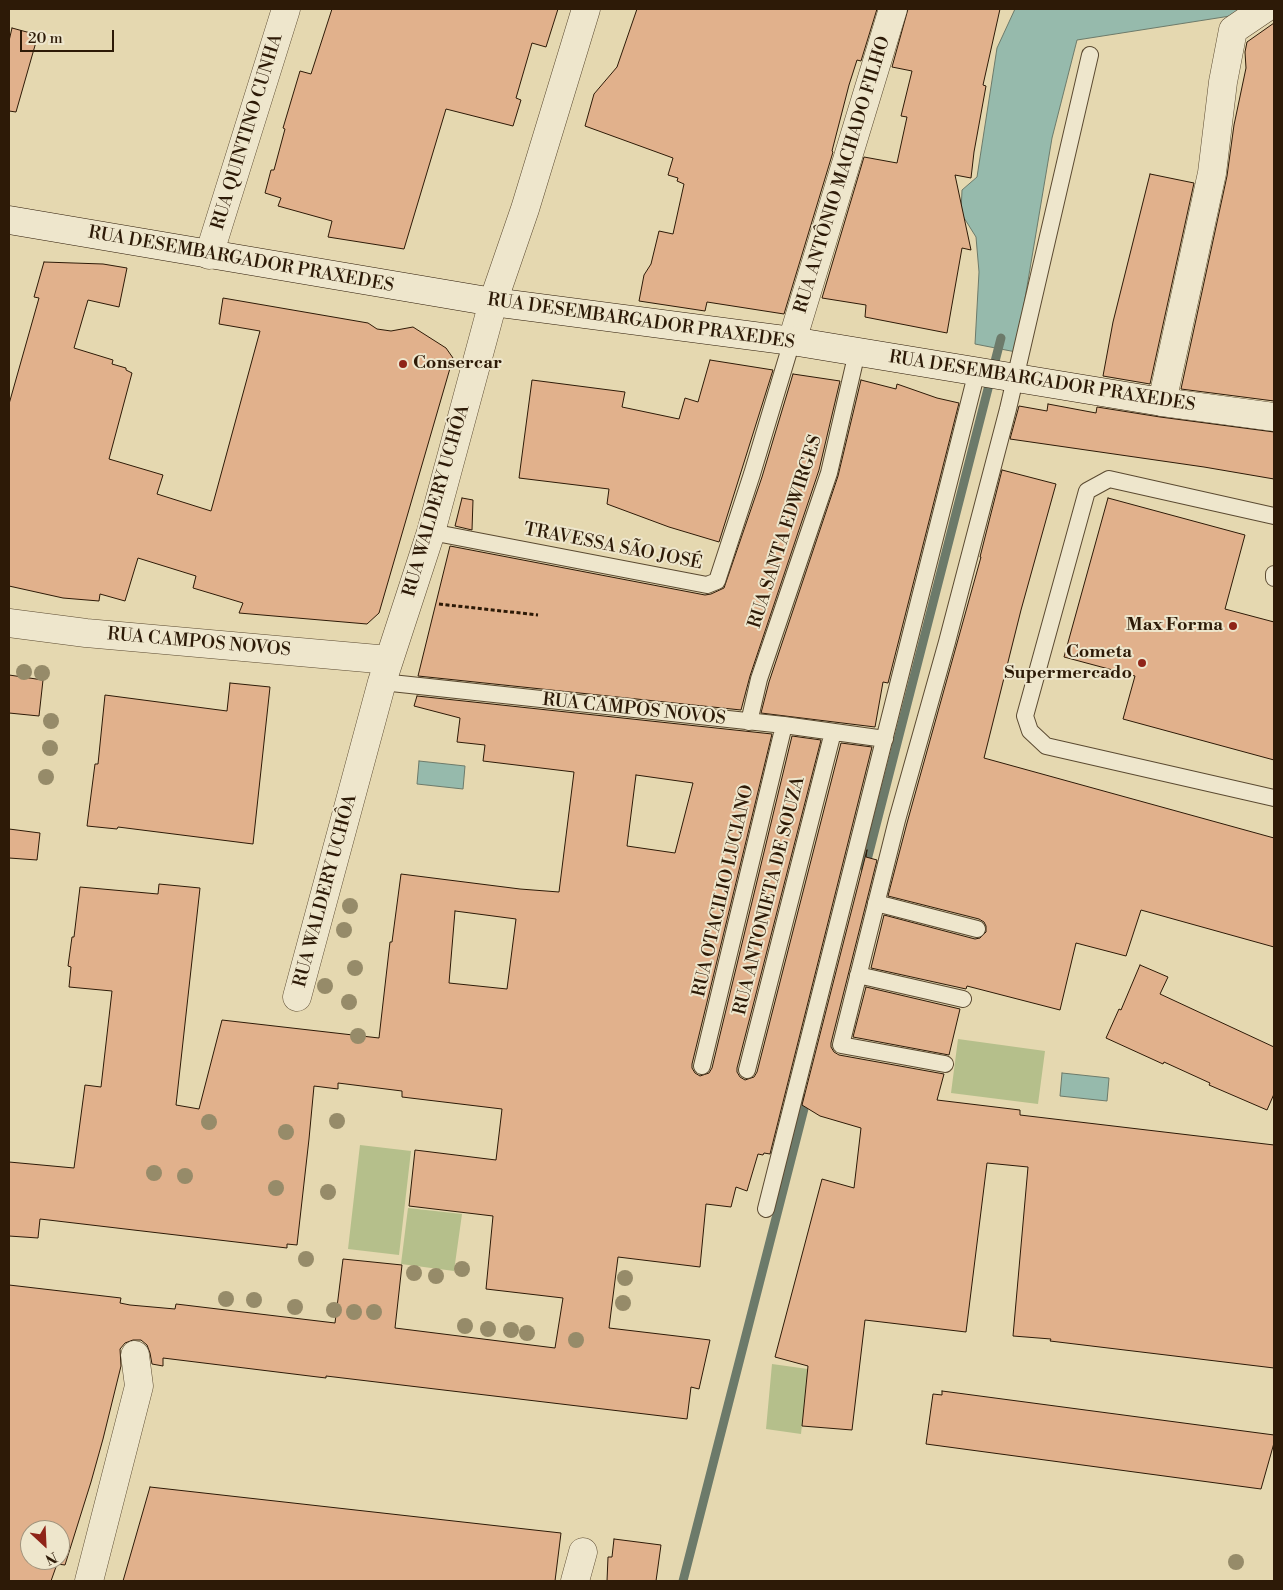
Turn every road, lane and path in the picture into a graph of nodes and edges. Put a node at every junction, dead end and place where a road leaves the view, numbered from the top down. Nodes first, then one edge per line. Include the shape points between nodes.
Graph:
1 (286, 9) edge
2 (586, 9) edge
3 (893, 9) edge
4 (1264, 9) edge
5 (1090, 55) dead end
6 (9, 220) edge
7 (210, 255) junction
8 (493, 302) junction
9 (792, 341) junction
10 (857, 352) junction
11 (977, 372) junction
12 (1015, 377) junction
13 (1162, 402) junction
14 (1274, 418) edge
15 (1274, 516) edge
16 (431, 532) junction
17 (409, 600) junction
18 (538, 615) dead end
19 (9, 623) edge
20 (386, 671) junction
21 (749, 722) junction
22 (784, 725) junction
23 (833, 732) junction
24 (885, 739) junction
25 (1274, 798) edge
26 (876, 903) junction
27 (977, 929) dead end
28 (858, 975) junction
29 (297, 997) dead end
30 (963, 999) dead end
31 (945, 1064) dead end
32 (702, 1066) dead end
33 (747, 1070) dead end
34 (766, 1209) dead end
35 (135, 1355) dead end
36 (583, 1552) dead end
37 (89, 1581) edge
38 (575, 1581) edge

1 - 7 street, RUA QUINTINO CUNHA
2 - 8 street, RUA WALDERY UCHÔA
3 - 9 street, RUA ANTÔNIO MACHADO FILHO
4 - 13 street via 1233,30 1212,173
5 - 12 lane
6 - 7 street, RUA DESEMBARGADOR PRAXEDES
7 - 8 street, RUA DESEMBARGADOR PRAXEDES
8 - 9 street, RUA DESEMBARGADOR PRAXEDES
8 - 16 street, RUA WALDERY UCHÔA
9 - 10 street, RUA DESEMBARGADOR PRAXEDES
9 - 16 lane, TRAVESSA SÃO JOSÉ via 717,581 707,586
10 - 11 street, RUA DESEMBARGADOR PRAXEDES
10 - 21 lane, RUA SANTA EDWIRGES via 829,473 759,679
11 - 12 street, RUA DESEMBARGADOR PRAXEDES
11 - 24 lane
12 - 13 street, RUA DESEMBARGADOR PRAXEDES
12 - 26 lane
13 - 14 street, RUA DESEMBARGADOR PRAXEDES
15 - 25 lane via 1109,479 1087,491 1025,716 1030,732 1046,746
16 - 17 street, RUA WALDERY UCHÔA
17 - 18 path
17 - 20 street, RUA WALDERY UCHÔA
19 - 20 street, RUA CAMPOS NOVOS
20 - 21 lane, RUA CAMPOS NOVOS
20 - 29 street, RUA WALDERY UCHÔA
21 - 22 lane, RUA CAMPOS NOVOS
22 - 23 lane, RUA CAMPOS NOVOS
22 - 32 lane, RUA OTACILIO LUCIANO
23 - 24 lane, RUA CAMPOS NOVOS
23 - 33 lane, RUA ANTONIETA DE SOUZA
24 - 34 lane
26 - 27 lane
26 - 28 lane
28 - 30 lane
28 - 31 lane via 841,1045
35 - 37 street via 140,1386
36 - 38 street

